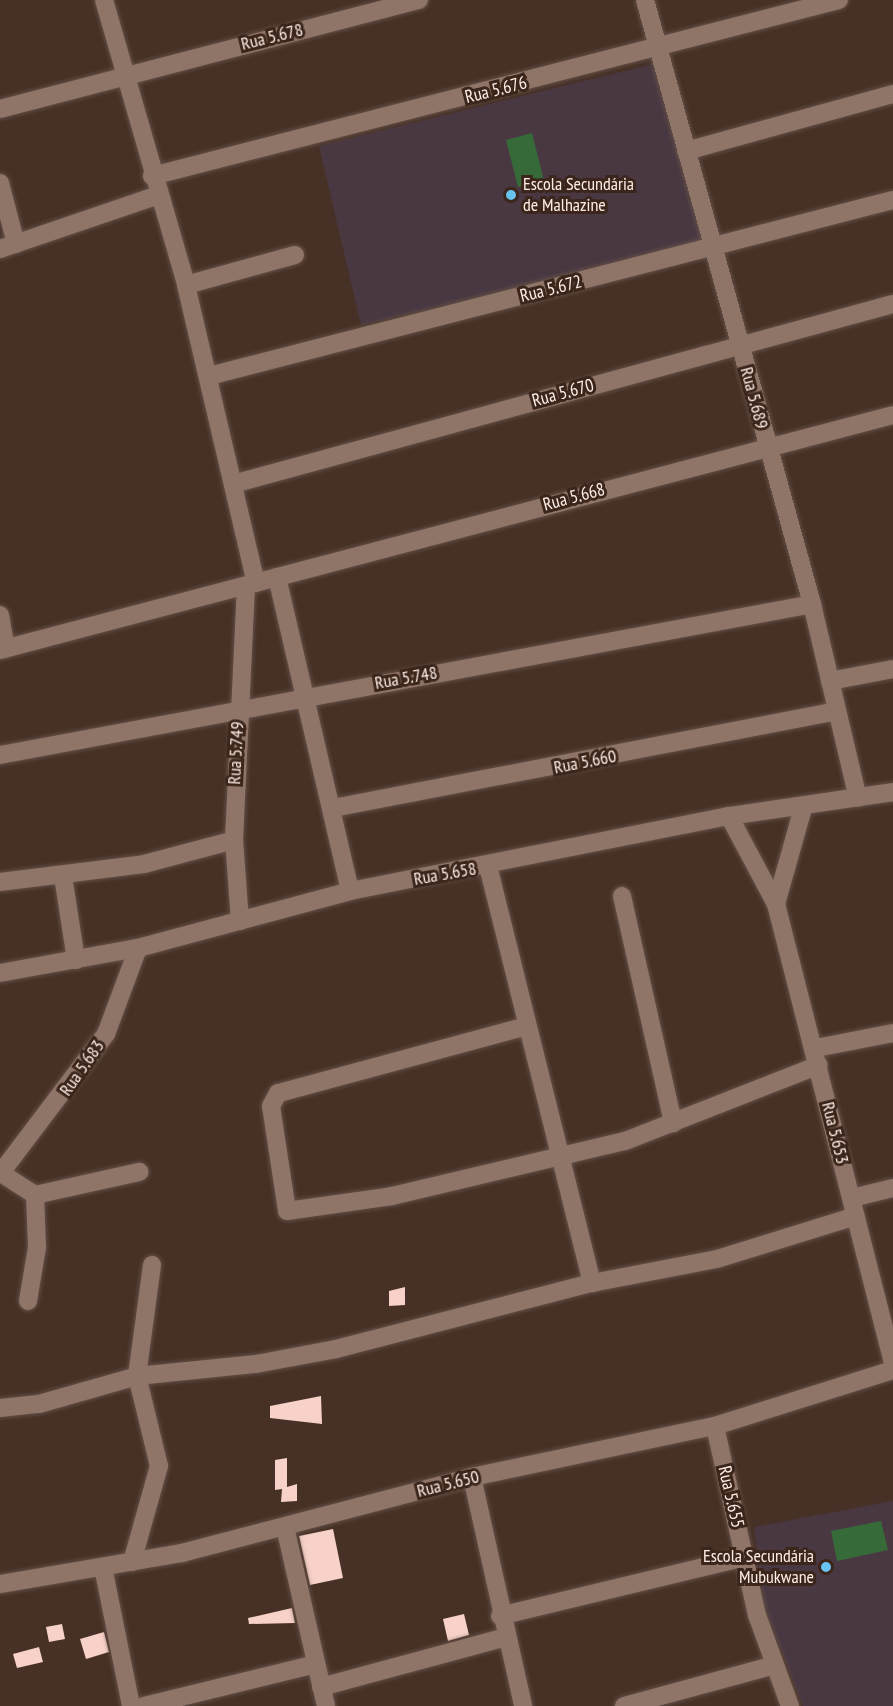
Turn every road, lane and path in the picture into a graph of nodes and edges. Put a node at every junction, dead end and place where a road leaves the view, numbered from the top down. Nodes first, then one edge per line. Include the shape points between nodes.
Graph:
1 (104, 0) edge
2 (419, 0) edge
3 (645, 0) edge
4 (839, 0) edge
5 (658, 49) junction
6 (124, 75) junction
7 (893, 94) edge
8 (0, 109) edge
9 (686, 151) junction
10 (152, 176) junction
11 (0, 183) edge
12 (159, 195) junction
13 (893, 200) edge
14 (8, 247) edge
15 (713, 248) junction
16 (295, 255) dead end
17 (186, 285) junction
18 (893, 304) edge
19 (739, 345) junction
20 (209, 376) junction
21 (893, 415) edge
22 (767, 446) junction
23 (233, 484) junction
24 (277, 577) junction
25 (251, 584) junction
26 (812, 604) junction
27 (0, 615) edge
28 (3, 649) edge
29 (893, 669) edge
30 (830, 681) junction
31 (307, 696) junction
32 (238, 708) junction
33 (837, 711) junction
34 (0, 755) edge
35 (893, 792) edge
36 (858, 798) junction
37 (333, 808) junction
38 (803, 808) junction
39 (729, 816) junction
40 (234, 840) junction
41 (488, 866) junction
42 (63, 876) junction
43 (0, 882) edge
44 (350, 891) junction
45 (622, 896) dead end
46 (776, 904) junction
47 (240, 921) junction
48 (138, 948) junction
49 (76, 960) junction
50 (0, 973) edge
51 (527, 1026) junction
52 (893, 1033) edge
53 (817, 1057) junction
54 (674, 1123) junction
55 (558, 1155) junction
56 (138, 1172) dead end
57 (0, 1173) edge
58 (893, 1188) edge
59 (35, 1195) junction
60 (852, 1198) junction
61 (856, 1216) junction
62 (152, 1265) dead end
63 (592, 1282) junction
64 (28, 1301) dead end
65 (893, 1362) edge
66 (893, 1370) edge
67 (137, 1376) junction
68 (0, 1407) edge
69 (715, 1426) junction
70 (472, 1477) junction
71 (285, 1527) junction
72 (744, 1557) junction
73 (132, 1562) junction
74 (103, 1567) junction
75 (0, 1584) edge
76 (500, 1616) junction
77 (506, 1637) junction
78 (316, 1664) junction
79 (775, 1665) junction
80 (321, 1687) junction
81 (131, 1706) edge
82 (144, 1706) edge
83 (326, 1706) edge
84 (523, 1706) edge
85 (624, 1706) edge
86 (790, 1706) edge

1 - 6 street, Rua 5.749
2 - 6 street, Rua 5.678
3 - 5 street, Rua 5.689
4 - 5 street, Rua 5.676
5 - 9 street, Rua 5.689
5 - 10 street, Rua 5.676
6 - 8 street, Rua 5.678
6 - 10 street, Rua 5.749
7 - 9 street
9 - 15 street, Rua 5.689
10 - 12 street, Rua 5.749
11 - 14 street
12 - 14 street
12 - 17 street, Rua 5.749
13 - 15 street, Rua 5.672
15 - 19 street, Rua 5.689
15 - 20 street, Rua 5.672
16 - 17 street
17 - 20 street, Rua 5.749
18 - 19 street, Rua 5.670
19 - 22 street, Rua 5.689
19 - 23 street, Rua 5.670
20 - 23 street, Rua 5.749
21 - 22 street, Rua 5.668
22 - 24 street, Rua 5.668
22 - 26 street, Rua 5.689
23 - 25 street, Rua 5.749
24 - 25 street, Rua 5.668
24 - 31 street
25 - 28 street
25 - 32 street, Rua 5.749
26 - 30 street, Rua 5.689
26 - 31 street, Rua 5.748
27 - 28 street
29 - 30 street
30 - 33 street, Rua 5.689
31 - 32 street, Rua 5.748
31 - 37 street
32 - 34 street, Rua 5.748
32 - 40 street, Rua 5.749
33 - 36 street, Rua 5.689
33 - 37 street, Rua 5.660
35 - 36 street, Rua 5.658
36 - 38 street, Rua 5.658
37 - 44 street
38 - 39 street, Rua 5.658
38 - 46 street
39 - 41 street, Rua 5.658
39 - 46 street, Rua 5.653
40 - 42 street via 144,864
40 - 47 street, Rua 5.749
41 - 44 street, Rua 5.658
41 - 51 street
42 - 43 street
42 - 49 street
44 - 47 street, Rua 5.658
45 - 54 street
46 - 53 street, Rua 5.653
47 - 48 street, Rua 5.658
48 - 49 street, Rua 5.658
48 - 57 street, Rua 5.683 via 92,1058
49 - 50 street, Rua 5.658
51 - 55 street
51 - 55 street via 278,1093 271,1106 282,1204 294,1214
52 - 53 street
53 - 54 street
53 - 60 street, Rua 5.653
54 - 55 street via 625,1141
55 - 63 street
56 - 59 street
57 - 59 street
58 - 60 street
59 - 64 street via 37,1247
60 - 61 street, Rua 5.653
61 - 63 street via 717,1259
61 - 65 street, Rua 5.653
62 - 67 street
63 - 67 street via 336,1349 256,1364
66 - 69 street, Rua 5.650
67 - 68 street via 39,1404
67 - 73 street via 159,1466
69 - 70 street, Rua 5.650
69 - 72 street, Rua 5.655
70 - 71 street, Rua 5.650
70 - 76 street
71 - 73 street, Rua 5.650
71 - 78 street
72 - 76 street
72 - 79 street, Rua 5.655
73 - 74 street, Rua 5.650
74 - 75 street, Rua 5.650
74 - 81 street
76 - 77 street
77 - 80 street
77 - 84 street
78 - 80 street
78 - 82 street
79 - 85 street
79 - 86 street, Rua 5.655
80 - 83 street

